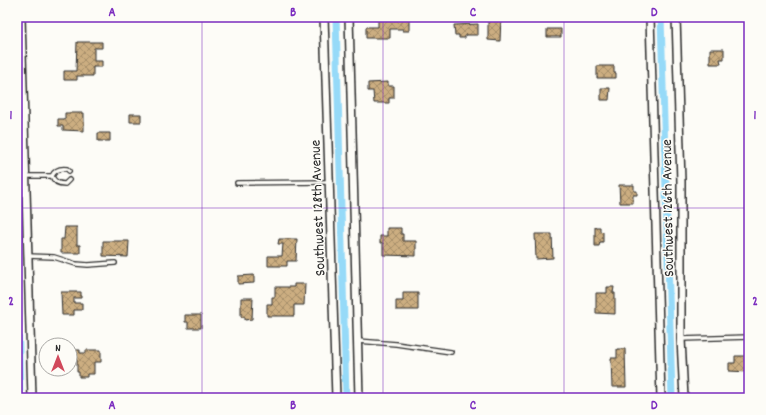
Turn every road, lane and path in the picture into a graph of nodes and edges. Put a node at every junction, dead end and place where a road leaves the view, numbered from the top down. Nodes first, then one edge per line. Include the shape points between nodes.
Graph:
1 (21, 17) edge
2 (324, 17) edge
3 (349, 17) edge
4 (650, 17) edge
5 (676, 17) edge
6 (69, 171) dead end
7 (26, 176) junction
8 (52, 176) junction
9 (69, 180) dead end
10 (329, 182) junction
11 (237, 183) dead end
12 (28, 256) junction
13 (115, 263) dead end
14 (749, 337) edge
15 (681, 339) junction
16 (358, 341) junction
17 (451, 352) dead end
18 (32, 398) edge
19 (336, 398) edge
20 (360, 398) edge
21 (660, 398) edge
22 (684, 398) edge

1 - 7 street
2 - 10 street, Southwest 128th Avenue
3 - 16 street
4 - 21 street, Southwest 126th Avenue
5 - 15 street, Southwest 126th Avenue via 681,182
6 - 8 lane via 60,169
7 - 8 lane
7 - 12 street
8 - 9 lane via 58,183 65,184
10 - 11 lane
10 - 19 street, Southwest 128th Avenue
12 - 13 lane via 54,257 88,265
12 - 18 street
14 - 15 lane
15 - 22 street, Southwest 126th Avenue
16 - 17 lane
16 - 20 street

